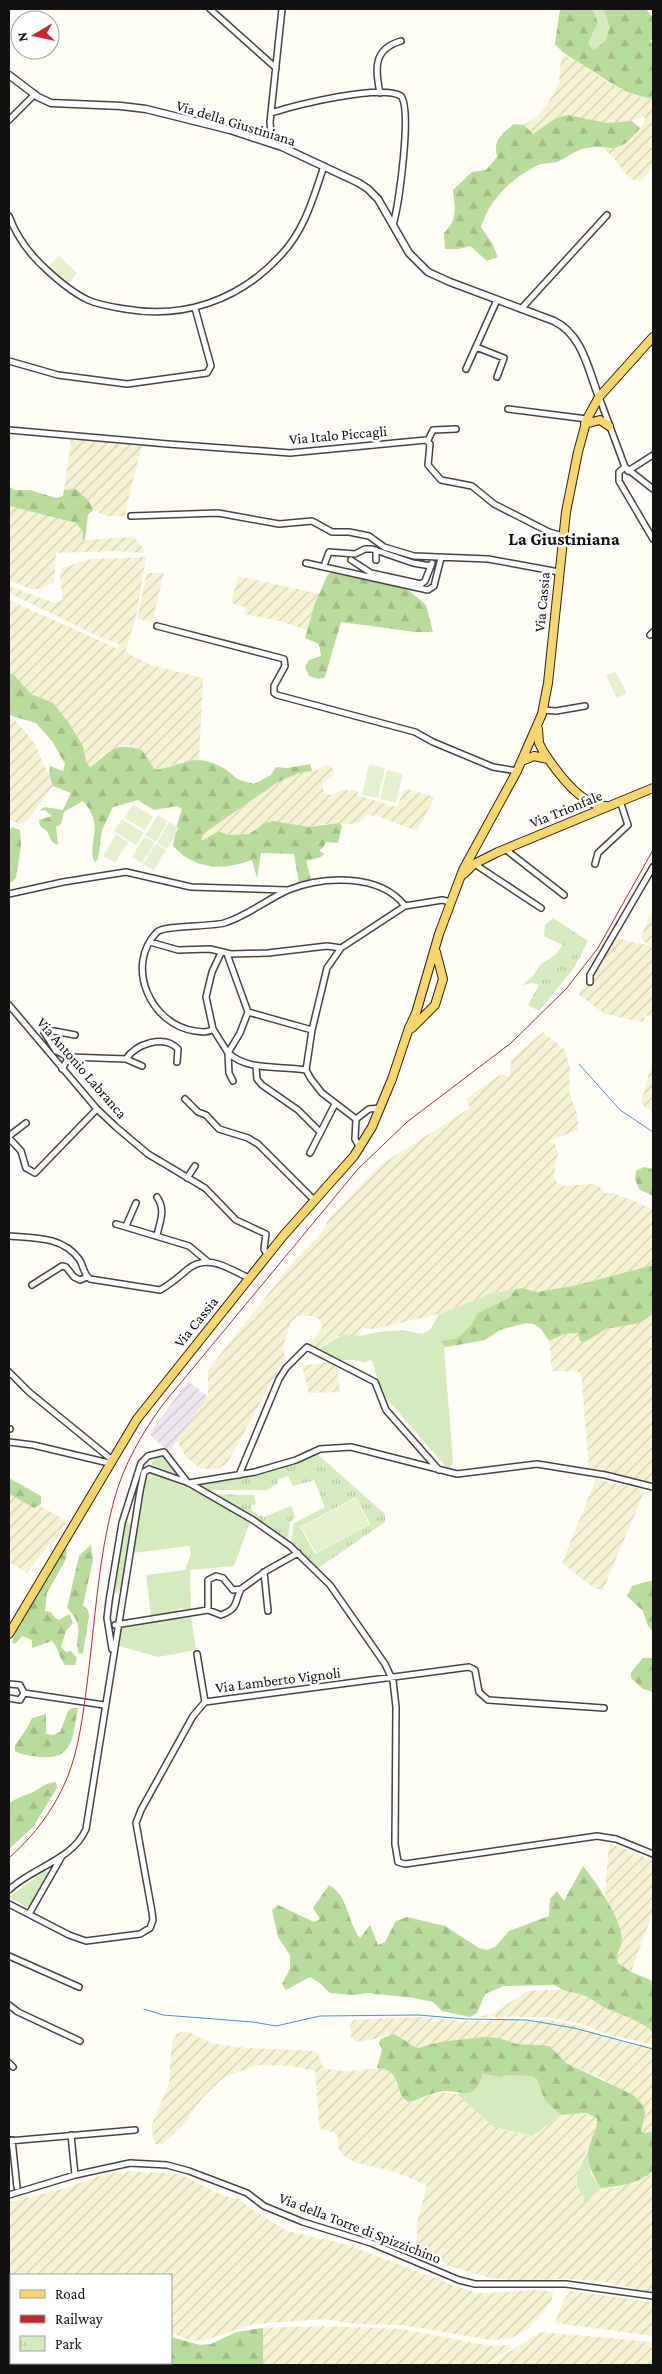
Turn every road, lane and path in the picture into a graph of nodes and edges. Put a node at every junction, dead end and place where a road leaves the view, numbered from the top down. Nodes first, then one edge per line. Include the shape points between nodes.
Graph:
1 (210, 9) edge
2 (282, 9) edge
3 (401, 41) dead end
4 (276, 68) junction
5 (9, 75) edge
6 (380, 93) junction
7 (34, 94) junction
8 (18, 111) junction
9 (9, 112) edge
10 (271, 113) junction
11 (9, 120) edge
12 (278, 145) junction
13 (324, 166) junction
14 (396, 206) junction
15 (607, 215) dead end
16 (9, 216) edge
17 (388, 216) junction
18 (393, 225) junction
19 (497, 300) junction
20 (195, 308) junction
21 (522, 309) junction
22 (653, 337) edge
23 (476, 347) junction
24 (506, 352) dead end
25 (504, 358) junction
26 (9, 361) edge
27 (466, 369) dead end
28 (497, 376) dead end
29 (599, 397) junction
30 (508, 409) dead end
31 (586, 422) junction
32 (609, 426) junction
33 (456, 429) dead end
34 (9, 430) edge
35 (428, 440) junction
36 (653, 455) edge
37 (627, 469) junction
38 (653, 489) edge
39 (131, 516) dead end
40 (563, 536) junction
41 (653, 539) edge
42 (376, 550) junction
43 (432, 557) junction
44 (441, 558) junction
45 (351, 560) dead end
46 (376, 560) dead end
47 (306, 563) dead end
48 (325, 563) dead end
49 (431, 566) junction
50 (558, 572) junction
51 (157, 626) dead end
52 (585, 706) dead end
53 (543, 710) junction
54 (538, 725) junction
55 (548, 759) junction
56 (522, 761) junction
57 (517, 771) junction
58 (653, 788) edge
59 (582, 798) junction
60 (620, 801) junction
61 (608, 806) junction
62 (575, 820) junction
63 (474, 849) junction
64 (506, 849) junction
65 (489, 856) junction
66 (472, 860) junction
67 (595, 864) dead end
68 (653, 867) edge
69 (460, 880) joint
70 (288, 890) junction
71 (9, 894) edge
72 (564, 895) dead end
73 (451, 902) junction
74 (405, 906) junction
75 (541, 908) dead end
76 (150, 942) junction
77 (436, 944) junction
78 (341, 948) junction
79 (224, 953) junction
80 (440, 971) junction
81 (429, 973) junction
82 (590, 982) dead end
83 (419, 1004) junction
84 (9, 1005) edge
85 (432, 1009) junction
86 (248, 1012) junction
87 (214, 1029) junction
88 (312, 1030) junction
89 (408, 1034) junction
90 (75, 1035) dead end
91 (228, 1053) junction
92 (69, 1057) junction
93 (126, 1059) junction
94 (177, 1062) dead end
95 (142, 1066) dead end
96 (256, 1067) junction
97 (62, 1068) junction
98 (306, 1070) junction
99 (233, 1081) dead end
100 (185, 1099) dead end
101 (335, 1104) junction
102 (380, 1108) junction
103 (97, 1109) junction
104 (356, 1119) junction
105 (26, 1123) dead end
106 (320, 1132) junction
107 (9, 1137) edge
108 (360, 1148) junction
109 (310, 1153) dead end
110 (195, 1166) dead end
111 (187, 1178) junction
112 (156, 1197) dead end
113 (314, 1200) junction
114 (136, 1203) dead end
115 (116, 1224) dead end
116 (126, 1226) junction
117 (157, 1235) junction
118 (9, 1236) edge
119 (267, 1255) junction
120 (207, 1261) junction
121 (87, 1277) junction
122 (249, 1278) junction
123 (32, 1285) dead end
124 (9, 1372) edge
125 (9, 1442) edge
126 (150, 1456) junction
127 (110, 1461) junction
128 (149, 1469) junction
129 (440, 1471) junction
130 (239, 1475) junction
131 (189, 1483) junction
132 (653, 1487) edge
133 (132, 1488) junction
134 (140, 1491) junction
135 (124, 1516) junction
136 (136, 1518) junction
137 (298, 1553) junction
138 (264, 1572) junction
139 (241, 1589) junction
140 (110, 1596) junction
141 (122, 1598) junction
142 (208, 1610) junction
143 (268, 1611) dead end
144 (108, 1624) junction
145 (117, 1625) junction
146 (9, 1634) edge
147 (113, 1654) junction
148 (197, 1654) dead end
149 (392, 1678) junction
150 (9, 1686) edge
151 (24, 1693) junction
152 (10, 1698) edge
153 (205, 1702) junction
154 (104, 1705) junction
155 (604, 1708) dead end
156 (653, 1854) edge
157 (63, 1855) junction
158 (9, 1890) edge
159 (9, 1904) edge
160 (29, 1914) junction
161 (9, 1956) edge
162 (79, 1987) dead end
163 (9, 2005) edge
164 (80, 2041) dead end
165 (134, 2130) dead end
166 (71, 2135) junction
167 (10, 2141) edge
168 (75, 2175) junction
169 (17, 2187) dead end
170 (9, 2195) edge
171 (653, 2296) edge

1 - 4 street
2 - 4 street
3 - 6 street via 387,46 377,63
4 - 10 street
5 - 7 street, Via della Giustiniana
6 - 10 street via 316,100
6 - 14 street via 398,94 406,105 403,165
7 - 8 street
7 - 12 street, Via della Giustiniana via 55,104 151,110
8 - 9 street
8 - 11 street
10 - 12 street via 270,130
12 - 13 street, Via della Giustiniana
13 - 17 street, Via della Giustiniana via 368,189
13 - 20 street via 305,220 281,256 240,290
14 - 17 street
14 - 18 street
15 - 21 street
16 - 20 street via 22,242 40,264 67,288 88,300 149,312
17 - 18 street, Via della Giustiniana
18 - 19 street, Via della Giustiniana via 409,253 428,272
19 - 21 street, Via della Giustiniana
19 - 23 street
20 - 26 street via 211,366 207,373 124,384 58,375
21 - 29 street, Via della Giustiniana via 558,322 574,336
22 - 29 main road, Via Cassia
23 - 25 street
23 - 27 street
24 - 25 street
25 - 28 street
29 - 31 main road, Via Cassia
29 - 32 street
30 - 31 street
31 - 32 main road via 600,420
31 - 40 main road, Via Cassia via 573,473
32 - 37 street
33 - 35 street via 433,430
34 - 35 street, Via Italo Piccagli via 299,453
35 - 40 street via 429,467 440,479 471,486 494,504
36 - 37 street
37 - 38 street
37 - 41 street via 619,473 619,481
39 - 43 street via 211,513 280,524 312,521 332,532 366,535 386,547 414,556
40 - 50 main road, Via Cassia
42 - 46 street
42 - 48 street via 365,549 355,554 329,552
42 - 49 street
43 - 44 street
43 - 49 street
44 - 47 street via 434,586 428,590
44 - 50 street via 488,559
45 - 49 street via 371,573 421,584
50 - 53 main road, Via Cassia
51 - 57 street via 284,660 285,666 273,688 277,695 415,732 493,768
52 - 53 street via 559,711
53 - 54 main road, Via Cassia
54 - 55 main road via 539,743
54 - 56 main road, Via Cassia
55 - 56 main road via 532,756
55 - 59 main road
56 - 57 main road, Via Cassia
57 - 63 main road, Via Cassia
58 - 60 main road, Via Trionfale
59 - 61 main road via 592,805
59 - 62 main road via 583,809
60 - 61 main road, Via Trionfale
60 - 67 street via 628,825 598,853
61 - 62 main road, Via Trionfale
62 - 64 main road, Via Trionfale
63 - 65 street via 478,856
63 - 66 main road, Via Cassia
64 - 65 main road, Via Trionfale
64 - 72 street
65 - 66 main road, Via Trionfale
66 - 69 main road, Via Trionfale
66 - 75 street
68 - 82 street via 590,975
69 - 73 main road, Via Cassia
70 - 71 street via 191,887 126,872
70 - 74 street via 353,880 386,890
70 - 76 street via 224,923 162,928
73 - 74 street via 442,900
73 - 77 main road, Via Cassia
74 - 78 street
76 - 79 street via 171,949 210,949
76 - 87 street via 143,961 143,973 154,1007 179,1028 202,1032
77 - 80 main road, Via Cassia
77 - 81 main road, Via Cassia
78 - 79 street via 327,946 268,953
78 - 88 street via 326,971
79 - 86 street
79 - 87 street via 206,992
80 - 81 main road via 434,969
80 - 85 main road, Via Cassia via 443,979
81 - 83 main road, Via Cassia
83 - 85 main road via 425,1011
83 - 89 main road, Via Cassia
84 - 97 street, Via Antonio Labranca
85 - 89 main road, Via Cassia
86 - 88 street
86 - 91 street
87 - 91 street
88 - 98 street
89 - 102 main road, Via Cassia
90 - 92 street via 44,1032 56,1051
91 - 96 street
91 - 99 street via 229,1073
92 - 93 street
92 - 97 street
93 - 94 street via 135,1048 167,1042 178,1049
93 - 95 street
96 - 98 street
96 - 106 street via 262,1085 292,1106
97 - 103 street, Via Antonio Labranca
98 - 101 street
100 - 113 street via 219,1129 258,1144
101 - 104 street
101 - 106 street
102 - 104 street via 370,1109
102 - 108 main road, Via Cassia
103 - 107 street via 35,1173 26,1168 21,1151
103 - 111 street, Via Antonio Labranca via 148,1154
104 - 108 street via 355,1139
105 - 107 street
106 - 109 street
108 - 113 main road, Via Cassia
110 - 111 street
111 - 119 street, Via Antonio Labranca via 205,1188 236,1220 266,1234 264,1249
112 - 117 street via 163,1207
113 - 119 main road, Via Cassia
114 - 116 street
115 - 116 street
116 - 117 street
117 - 120 street via 189,1246
118 - 121 street via 60,1244 78,1259
119 - 122 main road, Via Cassia
120 - 121 street via 192,1266 160,1290
120 - 122 street
121 - 123 street via 74,1278 62,1266
122 - 127 main road, Via Cassia via 151,1399
124 - 127 street
125 - 127 street
126 - 128 street
126 - 131 street via 166,1453
126 - 133 street via 141,1463
127 - 146 main road, Via Cassia
128 - 131 street
128 - 134 street via 143,1475
129 - 130 street via 356,1448 330,1447
129 - 130 street via 386,1410 375,1382 307,1347 286,1368 274,1390
129 - 132 street via 464,1475 537,1464
130 - 131 street
131 - 137 street via 252,1520
133 - 134 street
133 - 135 street
134 - 136 street
135 - 136 street
135 - 140 street
136 - 141 street
137 - 138 street
137 - 149 street via 335,1591
138 - 139 street
138 - 143 street
139 - 142 street via 236,1606 230,1612 221,1615
139 - 142 street via 233,1590 223,1578 216,1576 208,1580
140 - 141 street
140 - 144 street
141 - 145 street
142 - 145 street
144 - 145 street
144 - 147 street
145 - 147 street
147 - 154 street
148 - 153 street
149 - 153 street, Via Lamberto Vignoli
149 - 155 street, Via Lamberto Vignoli via 471,1667 476,1672 479,1692 488,1700
149 - 156 street via 396,1707 395,1844 398,1862 404,1864 597,1836 610,1837
150 - 151 street via 22,1686
151 - 152 street via 20,1700
151 - 154 street
153 - 160 street, Via Lamberto Vignoli via 193,1716 136,1822 152,1912 150,1928 140,1934 86,1941
154 - 157 street via 86,1829 80,1840
157 - 158 street
157 - 160 street
159 - 160 street, Via Lamberto Vignoli
161 - 162 street
163 - 164 street
165 - 166 street
166 - 167 street
166 - 168 street
167 - 169 street
168 - 170 street, Via della Torre di Spizzichino
168 - 171 street, Via della Torre di Spizzichino via 130,2163 167,2165 189,2170 247,2193 264,2206 303,2222 372,2243 459,2280 475,2284 566,2284

